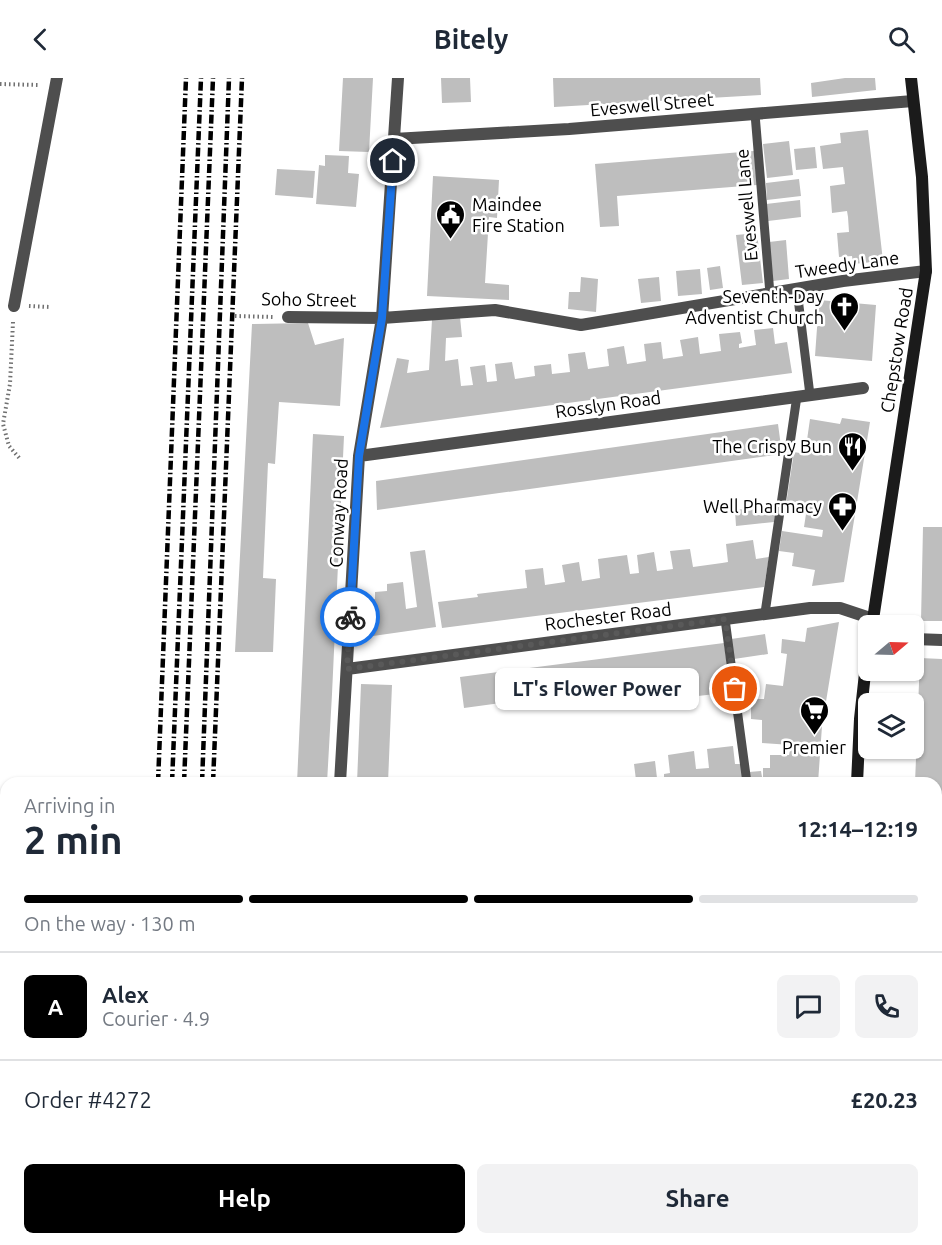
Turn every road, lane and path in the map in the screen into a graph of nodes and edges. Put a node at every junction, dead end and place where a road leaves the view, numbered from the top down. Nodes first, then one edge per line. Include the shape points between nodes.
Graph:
1 (398, 78) edge
2 (911, 78) edge
3 (57, 81) edge
4 (0, 84) edge
5 (914, 101) junction
6 (755, 114) junction
7 (394, 139) junction
8 (926, 271) junction
9 (797, 290) junction
10 (770, 294) junction
11 (14, 306) joint
12 (235, 316) dead end
13 (288, 317) joint
14 (382, 318) junction
15 (863, 388) dead end
16 (803, 395) junction
17 (359, 456) junction
18 (21, 460) dead end
19 (765, 613) junction
20 (873, 615) edge
21 (858, 616) edge
22 (725, 619) junction
23 (924, 639) edge
24 (942, 640) edge
25 (347, 669) junction
26 (864, 681) edge
27 (340, 777) edge
28 (746, 777) edge
29 (857, 777) edge

1 - 7 street, Conway Road
2 - 5 main road, Chepstow Road
3 - 4 path
3 - 11 street
5 - 6 street, Eveswell Street
5 - 8 main road, Chepstow Road
6 - 7 street, Eveswell Street
6 - 10 lane, Eveswell Lane
7 - 14 street, Conway Road
8 - 9 street, Tweedy Lane
8 - 20 main road, Chepstow Road
9 - 10 street, Tweedy Lane
9 - 16 lane
10 - 14 street, Tweedy Lane via 581,325 495,310
11 - 18 path via 10,384 3,424 9,446
12 - 13 path, Soho Street
13 - 14 street, Soho Street
14 - 17 street, Conway Road
15 - 16 street, Rosslyn Road
16 - 17 street, Rosslyn Road
16 - 19 lane
17 - 25 street, Conway Road
19 - 21 street, Rochester Road via 840,608
19 - 22 street, Rochester Road
22 - 25 street, Rochester Road
22 - 28 lane
23 - 24 street
25 - 27 street, Conway Road
26 - 29 main road

